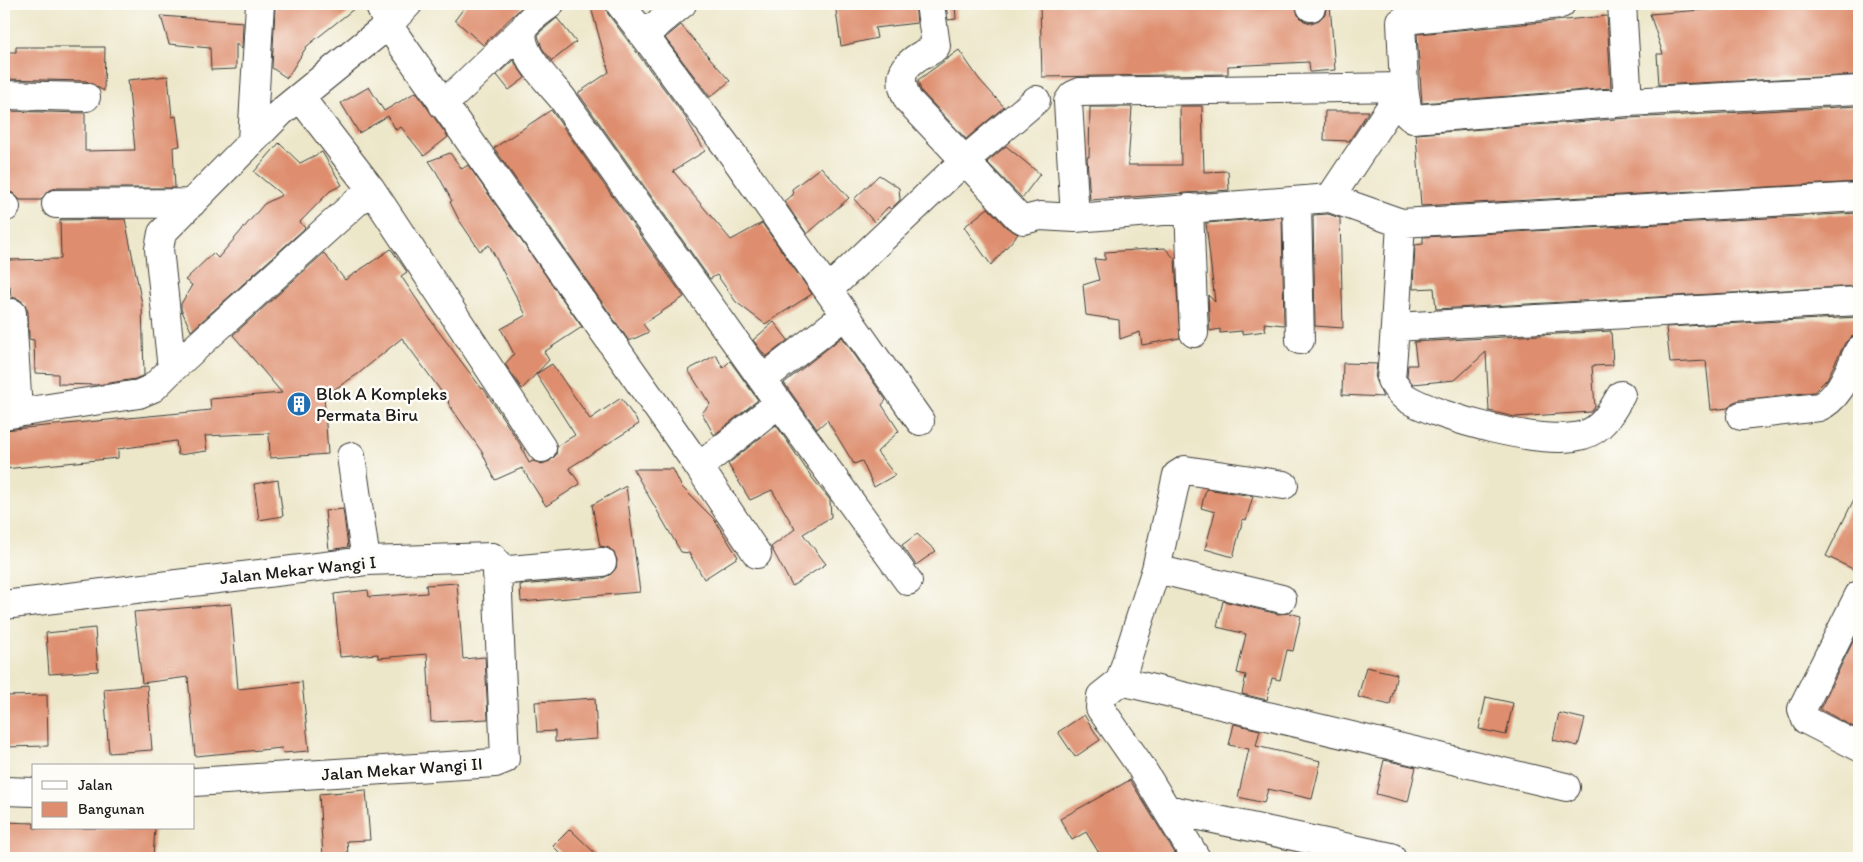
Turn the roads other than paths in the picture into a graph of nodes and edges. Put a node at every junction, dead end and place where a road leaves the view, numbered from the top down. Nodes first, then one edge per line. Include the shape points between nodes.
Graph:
1 (260, 4) edge
2 (408, 4) edge
3 (550, 4) edge
4 (620, 4) edge
5 (682, 4) edge
6 (930, 4) edge
7 (1561, 4) edge
8 (1622, 4) edge
9 (383, 14) edge
10 (525, 27) junction
11 (644, 35) junction
12 (1404, 87) junction
13 (1859, 90) edge
14 (4, 95) edge
15 (86, 97) dead end
16 (300, 97) junction
17 (1036, 100) dead end
18 (1628, 102) junction
19 (444, 105) junction
20 (252, 141) junction
21 (964, 162) junction
22 (370, 189) junction
23 (1859, 197) edge
24 (1330, 198) junction
25 (1297, 202) junction
26 (192, 203) junction
27 (56, 204) dead end
28 (1189, 208) junction
29 (1075, 218) junction
30 (1401, 223) junction
31 (828, 289) junction
32 (1859, 301) edge
33 (12, 313) dead end
34 (844, 316) junction
35 (1395, 327) junction
36 (1194, 333) dead end
37 (1300, 340) dead end
38 (1859, 350) edge
39 (172, 369) junction
40 (762, 379) junction
41 (1621, 395) dead end
42 (779, 403) junction
43 (11, 413) edge
44 (1741, 416) dead end
45 (920, 421) dead end
46 (542, 448) dead end
47 (351, 456) dead end
48 (699, 467) junction
49 (1284, 485) dead end
50 (757, 554) dead end
51 (366, 561) junction
52 (602, 562) dead end
53 (1156, 569) junction
54 (498, 571) junction
55 (908, 581) dead end
56 (1859, 595) edge
57 (1282, 599) dead end
58 (4, 605) edge
59 (1120, 681) junction
60 (1859, 747) edge
61 (195, 782) edge
62 (1566, 787) dead end
63 (4, 791) edge
64 (32, 792) edge
65 (1166, 809) junction
66 (1391, 857) edge
67 (1196, 858) edge

1 - 20 street
2 - 9 street
3 - 10 street
4 - 11 street
5 - 11 street
6 - 21 street via 936,46 908,65 900,79 908,100
7 - 12 street via 1404,20 1400,25
8 - 18 street
9 - 16 street
9 - 19 street
10 - 19 street
10 - 40 street via 522,40 528,56 562,98
11 - 31 street
12 - 18 street via 1408,115 1413,119
12 - 24 street
12 - 29 street via 1080,92 1068,102
13 - 18 street
14 - 15 street
16 - 20 street
16 - 22 street
17 - 21 street
19 - 48 street
20 - 26 street
21 - 29 street via 1021,218
21 - 31 street
22 - 39 street
22 - 46 street
23 - 30 street
24 - 25 street
24 - 30 street
25 - 28 street
25 - 37 street
26 - 27 street
26 - 39 street via 162,233 159,249
28 - 29 street
28 - 36 street
30 - 35 street
31 - 34 street
32 - 35 street
33 - 43 street
34 - 40 street
34 - 45 street
35 - 41 street via 1391,380 1403,396 1441,415 1513,432 1554,437 1582,436 1600,427
38 - 44 street via 1835,396 1827,404
39 - 43 street via 153,388 139,394
40 - 42 street
42 - 48 street
42 - 55 street
47 - 51 street
48 - 50 street
49 - 53 street via 1180,471
51 - 54 street, Jalan Mekar Wangi I via 492,556
51 - 58 street, Jalan Mekar Wangi I
52 - 54 street
53 - 57 street
53 - 59 street
54 - 61 street, Jalan Mekar Wangi II via 507,751 502,762
56 - 60 street via 1802,709 1806,720
59 - 62 street
59 - 65 street via 1101,696 1100,708
63 - 64 street
65 - 66 street
65 - 67 street

